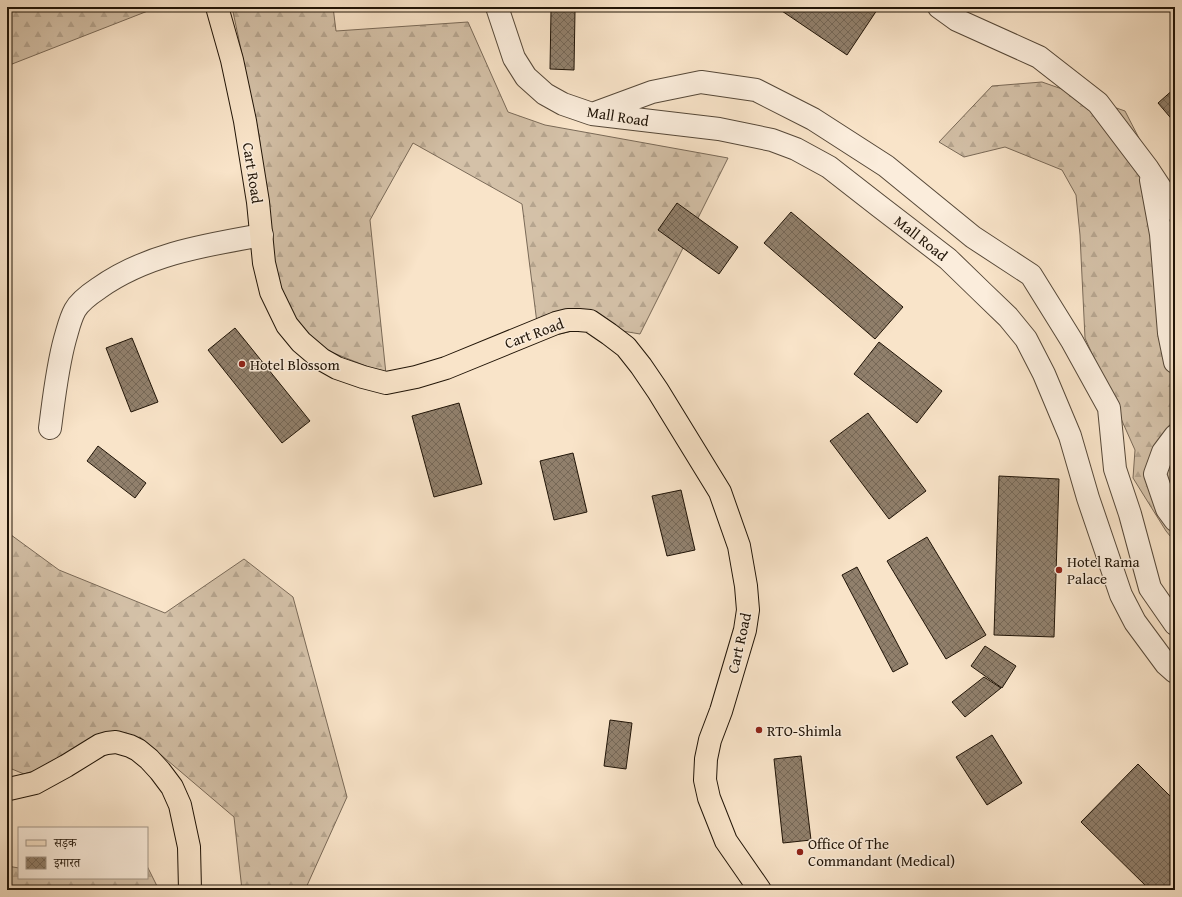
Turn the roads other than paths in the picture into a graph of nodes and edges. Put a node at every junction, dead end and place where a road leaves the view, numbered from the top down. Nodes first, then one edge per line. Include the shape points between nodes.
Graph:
1 (217, 7) edge
2 (498, 7) edge
3 (939, 7) edge
4 (592, 114) junction
5 (1148, 169) junction
6 (1175, 210) edge
7 (262, 235) junction
8 (1175, 362) edge
9 (50, 428) dead end
10 (1175, 436) edge
11 (1175, 520) edge
12 (1175, 624) edge
13 (1175, 672) edge
14 (7, 788) edge
15 (190, 890) edge
16 (760, 890) edge

1 - 7 main road, Cart Road via 245,121
2 - 4 street, Mall Road via 514,58 526,77 545,94 563,104
3 - 5 street via 957,20 1039,57 1093,98
4 - 12 street via 652,92 701,82 756,90 813,119 886,166 973,237 1031,275 1109,408 1115,469 1150,588
4 - 13 street, Mall Road via 719,129 772,140 796,149 829,168 948,259 1008,317 1026,339 1070,436 1121,595 1135,622 1166,664
5 - 6 street
5 - 8 street via 1161,234 1169,333
7 - 9 street via 209,244 133,268 109,281 82,301 71,318 59,361
7 - 16 main road, Cart Road via 264,263 271,292 287,325 301,342 321,359 363,377 386,383 446,368 556,323 574,320 590,322 609,334 626,347 642,366 720,492 739,546 748,610 745,630 710,740 705,780 709,798 726,841
10 - 11 street via 1163,452 1155,474 1167,509
14 - 15 main road via 35,783 100,745 116,742 138,750 160,771 180,804 189,847

